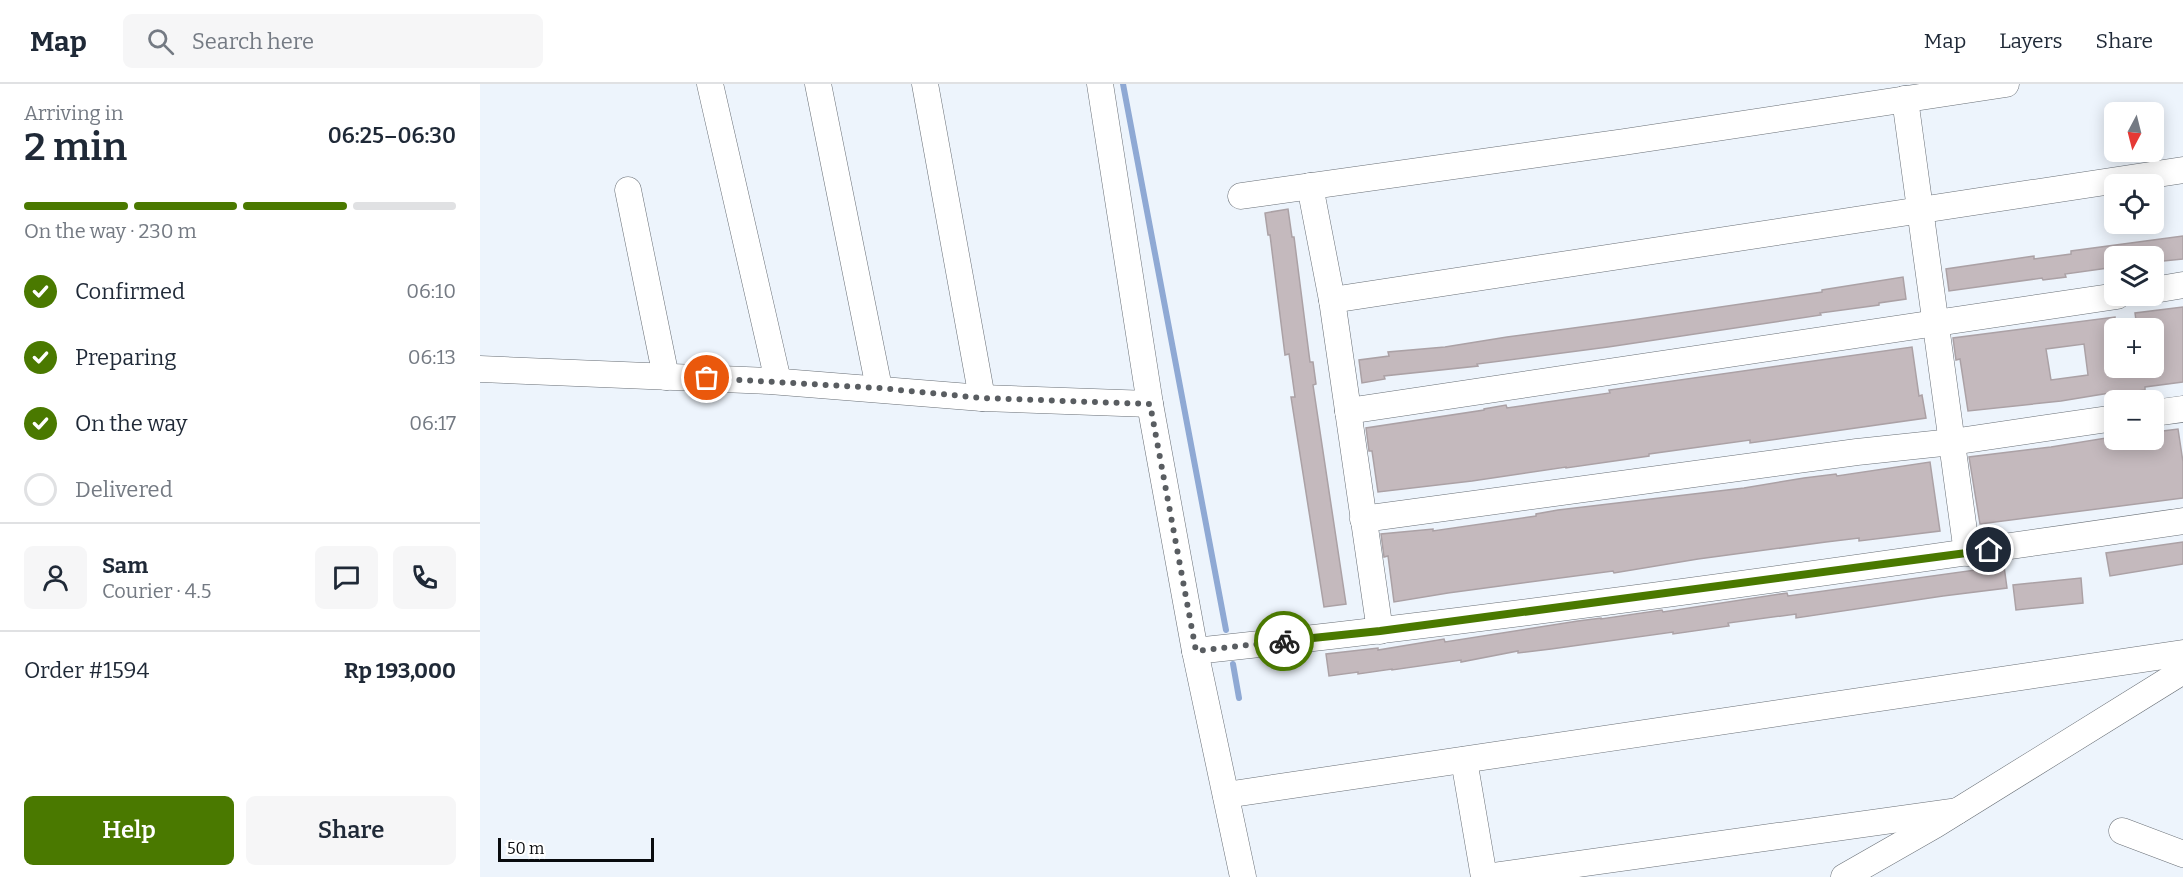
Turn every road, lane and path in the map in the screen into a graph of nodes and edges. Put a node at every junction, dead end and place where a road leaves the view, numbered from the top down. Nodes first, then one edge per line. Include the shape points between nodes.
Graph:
1 (710, 84) edge
2 (818, 84) edge
3 (925, 84) edge
4 (1100, 84) edge
5 (2006, 84) edge
6 (1905, 99) junction
7 (2183, 170) edge
8 (1310, 186) junction
9 (628, 190) dead end
10 (1241, 196) dead end
11 (1921, 210) junction
12 (2183, 285) edge
13 (2164, 288) edge
14 (2104, 298) edge
15 (1332, 300) junction
16 (1935, 324) junction
17 (480, 369) edge
18 (666, 376) junction
19 (778, 381) junction
20 (879, 388) junction
21 (982, 398) junction
22 (1150, 404) junction
23 (2183, 409) edge
24 (1348, 411) junction
25 (2164, 412) edge
26 (2104, 420) edge
27 (1952, 442) junction
28 (1363, 519) junction
29 (2183, 521) edge
30 (1967, 553) junction
31 (1380, 631) junction
32 (1196, 651) junction
33 (2183, 653) edge
34 (2183, 671) edge
35 (1464, 760) junction
36 (1226, 795) junction
37 (1957, 811) junction
38 (2122, 831) dead end
39 (2183, 854) edge
40 (1243, 877) edge
41 (1485, 877) edge
42 (1844, 877) edge

1 - 19 street
2 - 20 street
3 - 21 street
4 - 22 street
5 - 6 street
6 - 8 street
6 - 11 street
7 - 11 street
8 - 10 street
8 - 15 street
9 - 18 street
11 - 15 street
11 - 16 street
12 - 13 street
14 - 16 street
15 - 24 street
16 - 24 street
16 - 27 street
17 - 18 street
18 - 19 street
19 - 20 street
20 - 21 street
21 - 22 street
22 - 32 street
23 - 25 street
24 - 28 street
26 - 27 street
27 - 28 street
27 - 30 street
28 - 31 street
29 - 30 street
30 - 31 street
31 - 32 street
32 - 36 street
33 - 35 street
34 - 37 street
35 - 36 street
35 - 41 street
36 - 40 street
37 - 41 street
37 - 42 street
38 - 39 street

